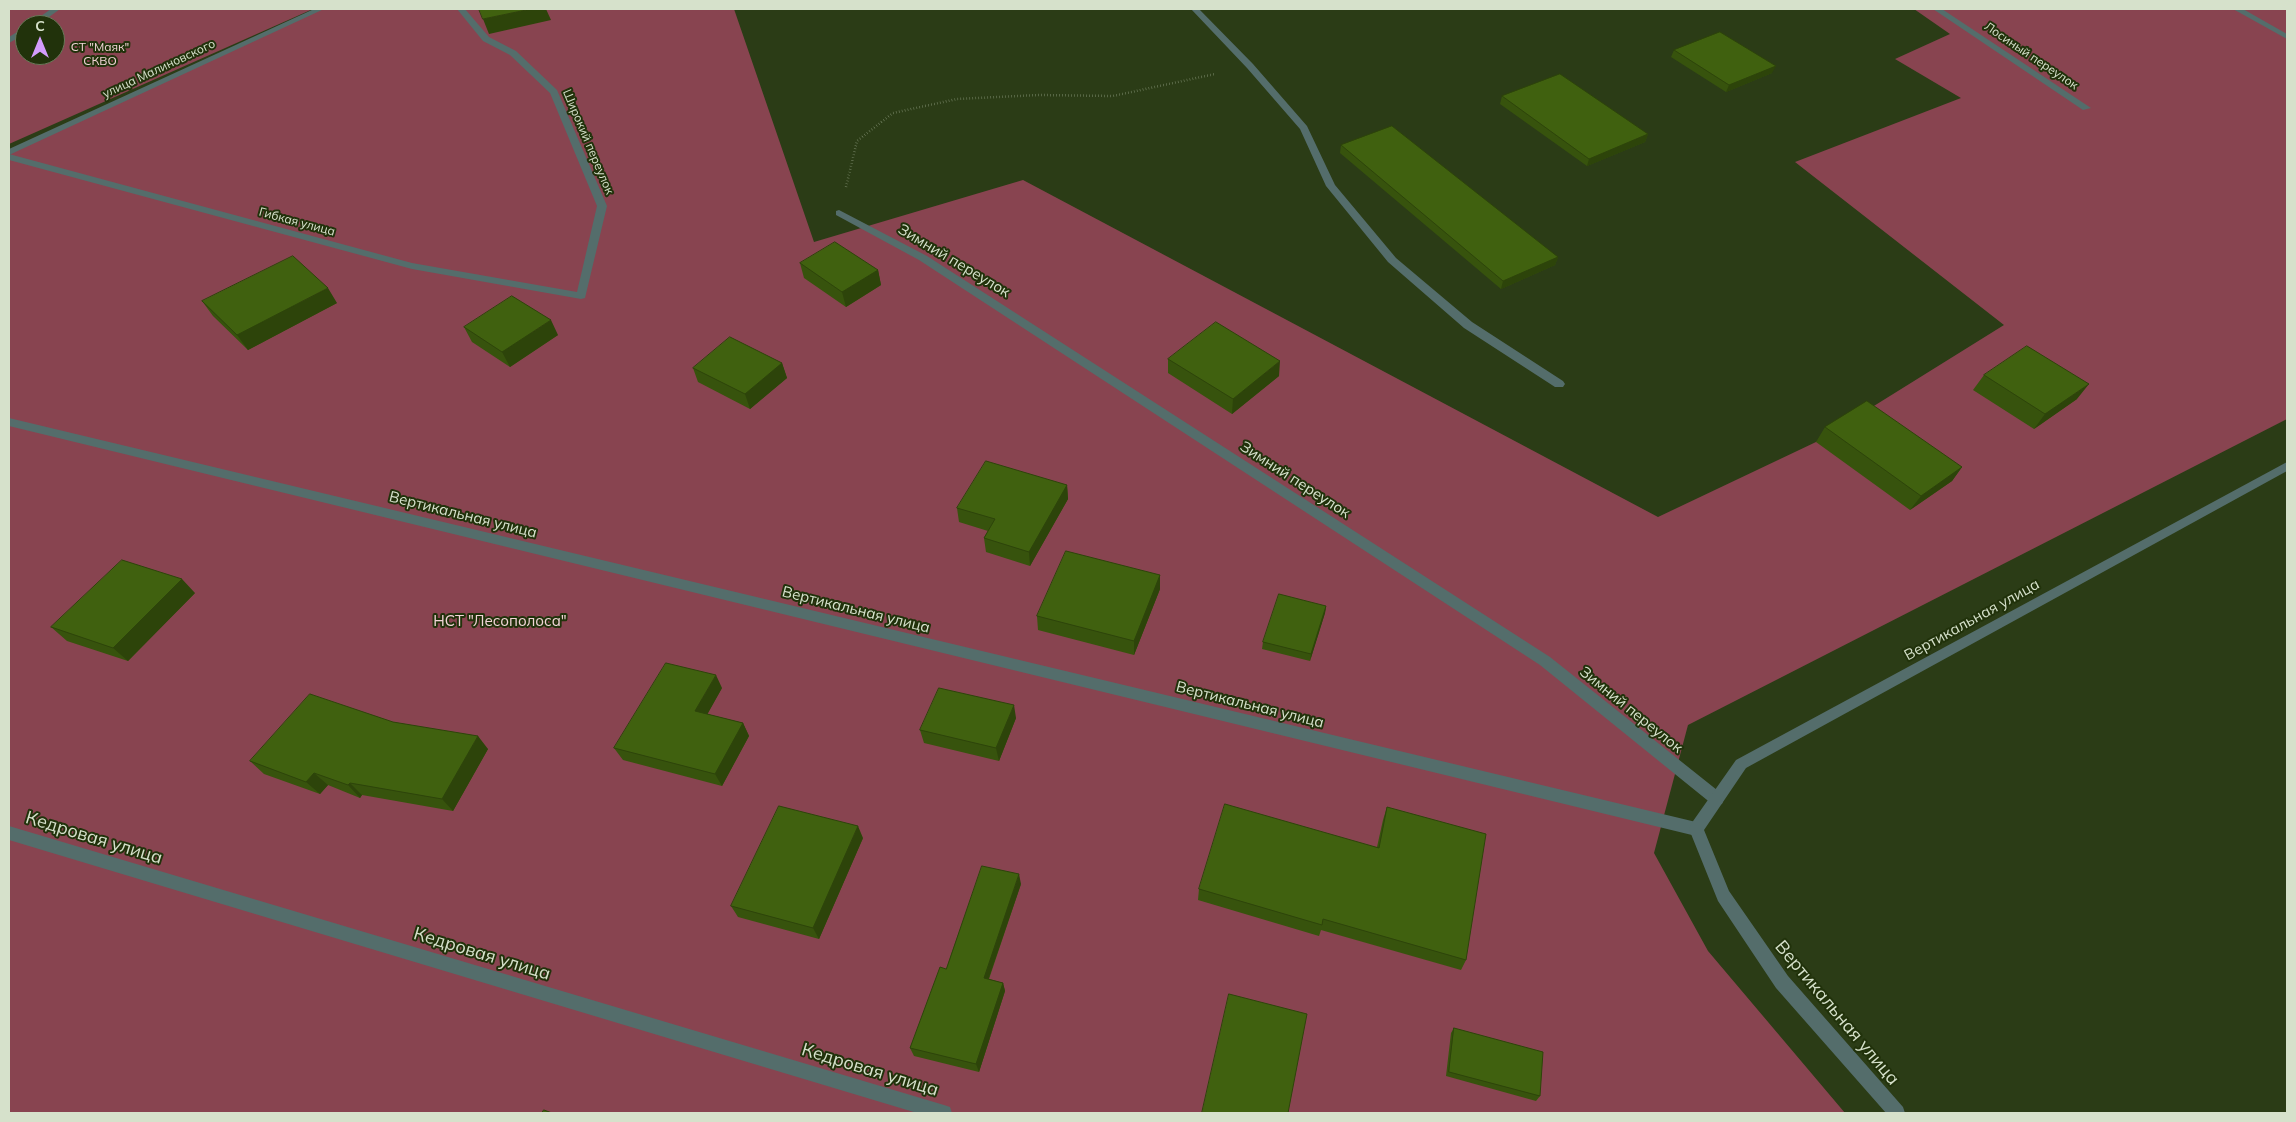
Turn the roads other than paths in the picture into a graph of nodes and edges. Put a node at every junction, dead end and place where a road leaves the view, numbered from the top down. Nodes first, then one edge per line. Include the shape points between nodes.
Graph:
1 (320, 9) edge
2 (461, 9) edge
3 (1195, 9) edge
4 (1937, 9) edge
5 (2237, 9) edge
6 (2287, 37) edge
7 (2086, 108) dead end
8 (9, 152) edge
9 (9, 157) edge
10 (840, 213) road end
11 (582, 296) joint
12 (1559, 384) dead end
13 (9, 422) edge
14 (2287, 466) edge
15 (1716, 799) junction
16 (1696, 829) junction
17 (9, 833) edge
18 (944, 1113) edge
19 (1897, 1113) edge

1 - 8 street, улица Малиновского
2 - 11 street, Широкий переулок via 486,39 513,53 554,92 565,118 602,206
3 - 12 street via 1304,128 1331,186 1392,260 1468,325
4 - 7 street, Лосиный переулок
5 - 6 street
9 - 11 street, Гибкая улица via 412,266
10 - 15 street, Зимний переулок via 923,258 1545,661
13 - 16 street, Вертикальная улица
14 - 15 street, Вертикальная улица via 1741,764
15 - 16 street, Вертикальная улица
16 - 19 street, Вертикальная улица via 1723,896 1782,982
17 - 18 street, Кедровая улица

